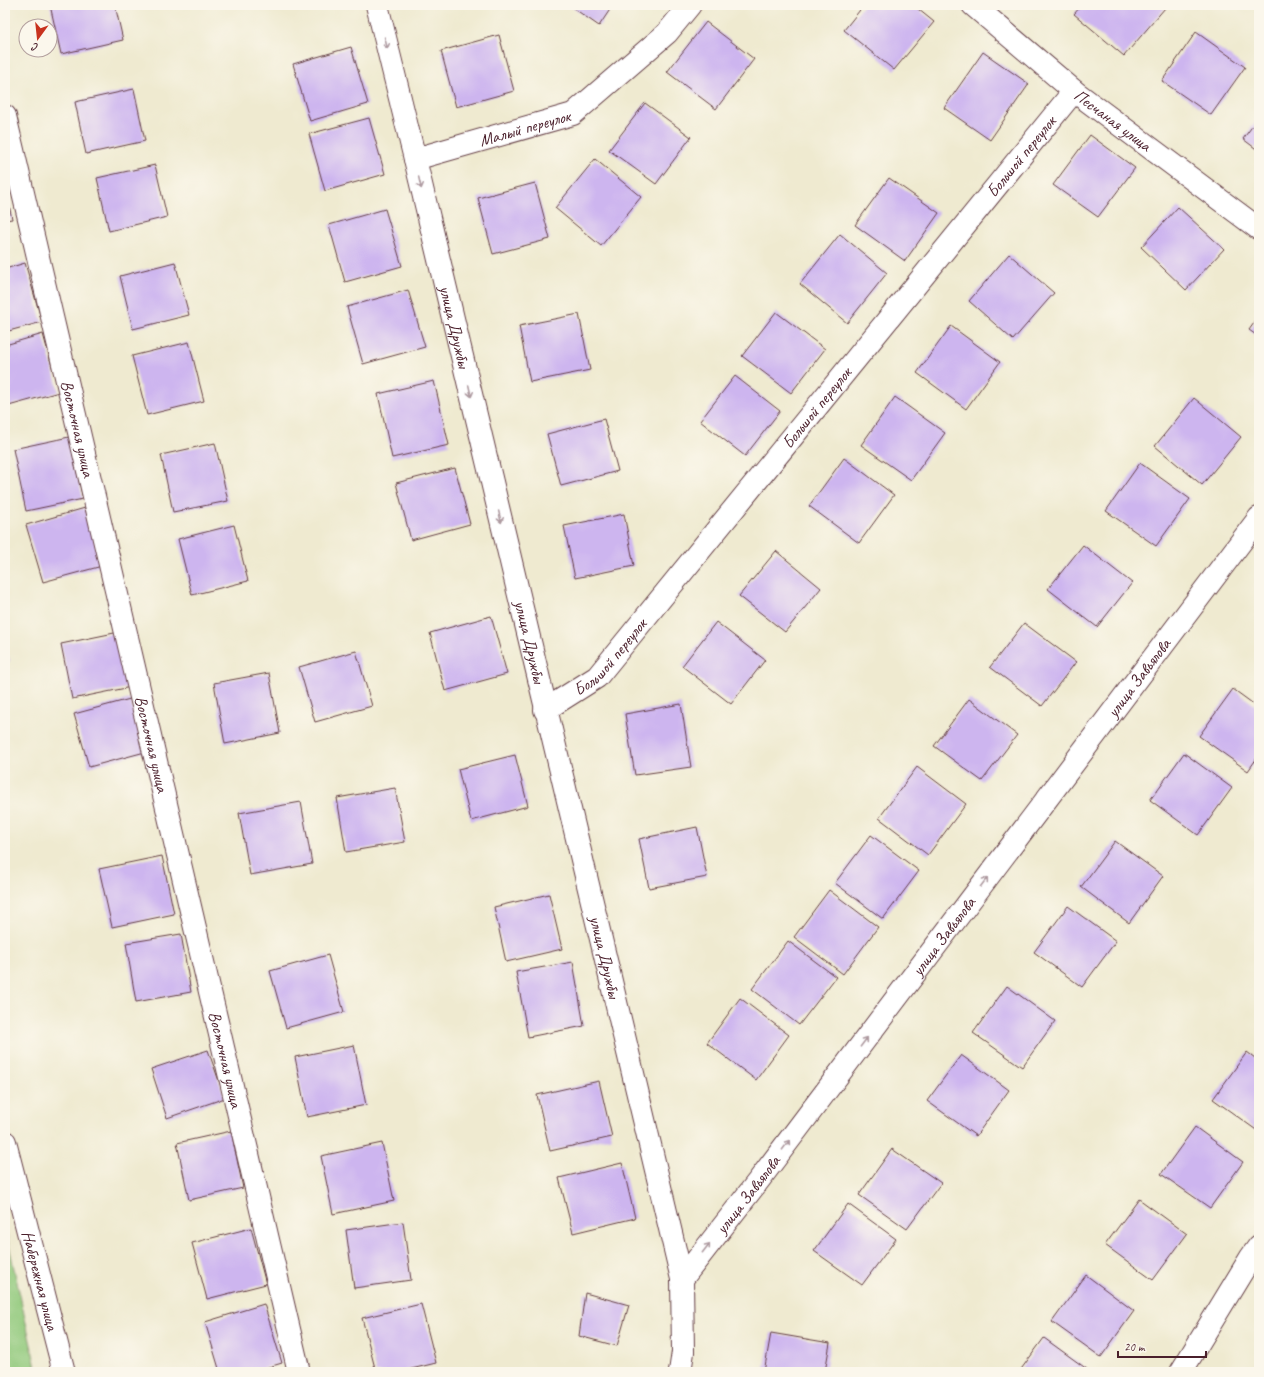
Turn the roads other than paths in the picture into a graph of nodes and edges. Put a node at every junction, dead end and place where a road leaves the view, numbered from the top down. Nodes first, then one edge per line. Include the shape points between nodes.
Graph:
1 (377, 5) edge
2 (690, 5) edge
3 (973, 5) edge
4 (1074, 91) junction
5 (5, 116) edge
6 (415, 159) junction
7 (1259, 228) edge
8 (1259, 518) edge
9 (545, 710) junction
10 (5, 1142) edge
11 (1256, 1254) edge
12 (682, 1279) junction
13 (64, 1372) edge
14 (299, 1372) edge
15 (680, 1372) edge
16 (1181, 1372) edge

1 -> 6 street, улица Дружбы
2 - 6 street, Малый переулок via 667,33 573,114
3 - 4 street, Песчаная улица
4 - 7 street, Песчаная улица
4 - 9 street, Большой переулок via 597,677
5 - 14 street, Восточная улица
6 -> 9 street, улица Дружбы
12 -> 8 street, улица Завьялова
9 - 12 street, улица Дружбы
10 - 13 street, Набережная улица
11 - 16 street
12 - 15 street via 683,1352

